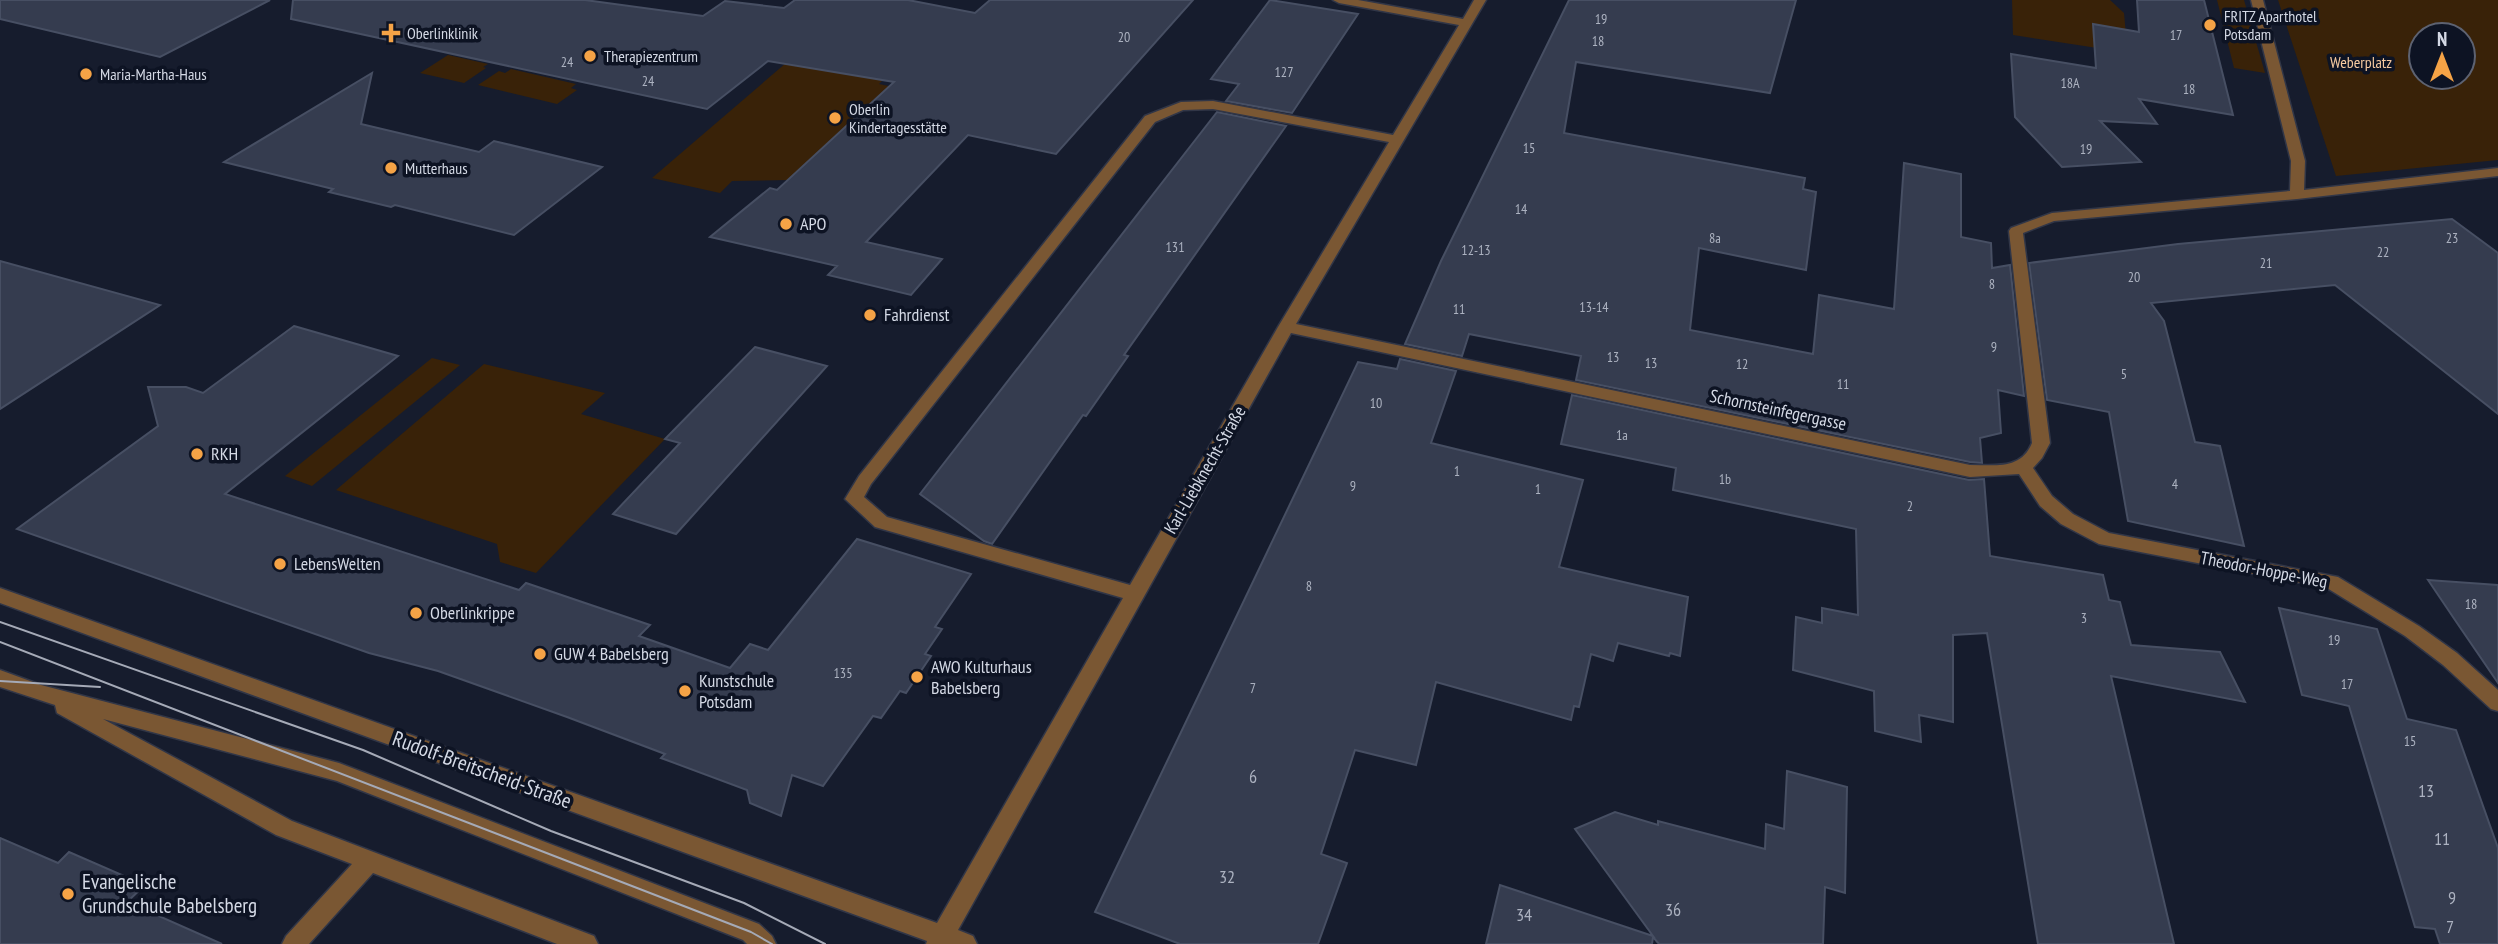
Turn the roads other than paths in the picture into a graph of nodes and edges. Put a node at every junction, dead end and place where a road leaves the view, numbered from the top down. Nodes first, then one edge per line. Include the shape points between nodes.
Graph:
1 (1339, 0) edge
2 (1480, 0) edge
3 (2257, 0) edge
4 (1466, 23) junction
5 (1397, 140) junction
6 (2498, 172) edge
7 (2297, 195) junction
8 (1286, 327) junction
9 (2023, 467) junction
10 (1135, 594) junction
11 (0, 595) edge
12 (0, 678) edge
13 (39, 693) junction
14 (2498, 702) edge
15 (369, 861) junction
16 (940, 940) edge
17 (294, 944) edge
18 (586, 944) edge
19 (764, 944) edge
20 (965, 944) edge

1 - 4 street
2 - 4 street, Karl-Liebknecht-Straße
3 - 7 street via 2298,161
4 - 5 street, Karl-Liebknecht-Straße
5 - 8 street, Karl-Liebknecht-Straße
5 - 10 street via 1213,105 1181,106 1150,119 872,470 854,499 881,522
6 - 7 street
7 - 9 street via 2052,217 2017,231 2041,443 2036,457
8 - 9 street, Schornsteinfegergasse via 1970,471
8 - 10 street, Karl-Liebknecht-Straße
9 - 14 street, Theodor-Hoppe-Weg via 2046,501 2067,519 2105,539 2331,582 2413,631
10 - 16 street, Karl-Liebknecht-Straße
11 - 16 street, Rudolf-Breitscheid-Straße
12 - 13 street
13 - 15 street via 284,828
13 - 19 street via 340,772 751,932
15 - 17 street
15 - 18 street
16 - 20 street, Rudolf-Breitscheid-Straße

